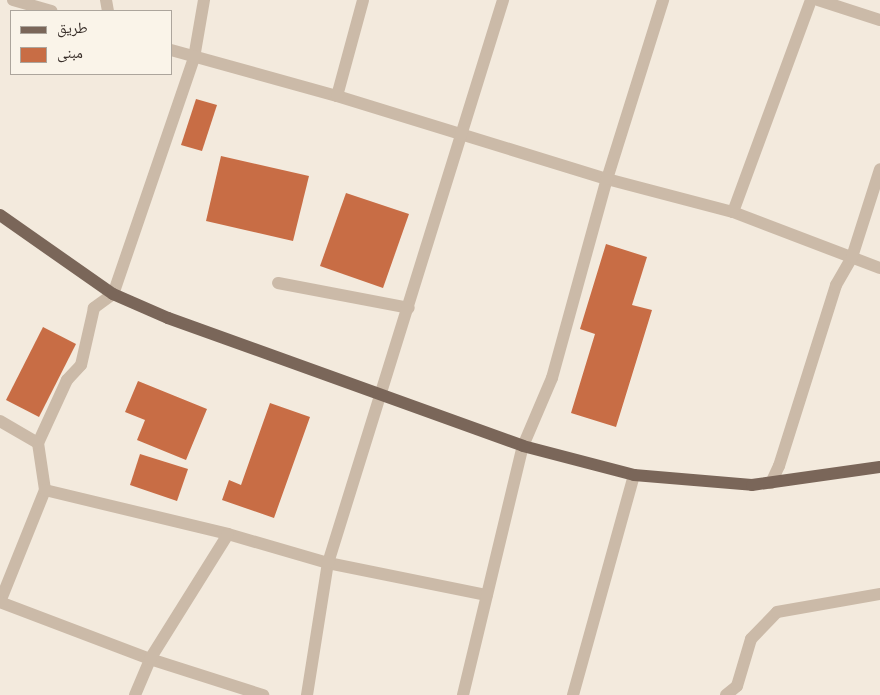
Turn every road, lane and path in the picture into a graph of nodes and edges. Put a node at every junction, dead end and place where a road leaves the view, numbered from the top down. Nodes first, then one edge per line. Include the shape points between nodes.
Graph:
1 (13, 0) edge
2 (204, 0) edge
3 (363, 0) edge
4 (503, 0) edge
5 (663, 0) edge
6 (811, 0) edge
7 (818, 0) edge
8 (48, 10) edge
9 (880, 20) edge
10 (172, 50) edge
11 (194, 58) junction
12 (337, 96) junction
13 (459, 133) junction
14 (880, 169) edge
15 (607, 179) junction
16 (733, 212) junction
17 (0, 215) edge
18 (852, 257) junction
19 (880, 268) edge
20 (278, 283) dead end
21 (113, 294) junction
22 (410, 308) junction
23 (379, 393) junction
24 (0, 422) edge
25 (38, 443) junction
26 (523, 446) junction
27 (880, 466) edge
28 (634, 475) junction
29 (771, 482) junction
30 (45, 490) junction
31 (228, 534) junction
32 (328, 563) junction
33 (880, 594) edge
34 (487, 595) junction
35 (150, 659) junction
36 (135, 695) edge
37 (263, 695) edge
38 (308, 695) edge
39 (463, 695) edge
40 (573, 695) edge
41 (726, 695) edge

1 - 8 street
2 - 11 street
3 - 12 street
4 - 13 street
5 - 15 street
6 - 16 street
7 - 9 street
10 - 11 street
11 - 12 street
11 - 21 street
12 - 13 street
13 - 15 street
13 - 22 street
14 - 18 street
15 - 16 street
15 - 26 street via 552,378
16 - 18 street
17 - 21 main road
18 - 19 street
18 - 29 street via 836,285 779,466
20 - 22 street
21 - 23 main road via 168,318
21 - 25 street via 94,308 81,365 67,380
22 - 23 street
23 - 26 main road
23 - 32 street
24 - 25 street
25 - 30 street
26 - 28 main road
26 - 34 street
27 - 29 main road
28 - 29 main road via 752,485
28 - 40 street
30 - 31 street
30 - 35 street via 0,602
31 - 32 street
31 - 35 street
32 - 34 street
32 - 38 street
33 - 41 street via 778,612 751,638 737,686
34 - 39 street
35 - 36 street
35 - 37 street

